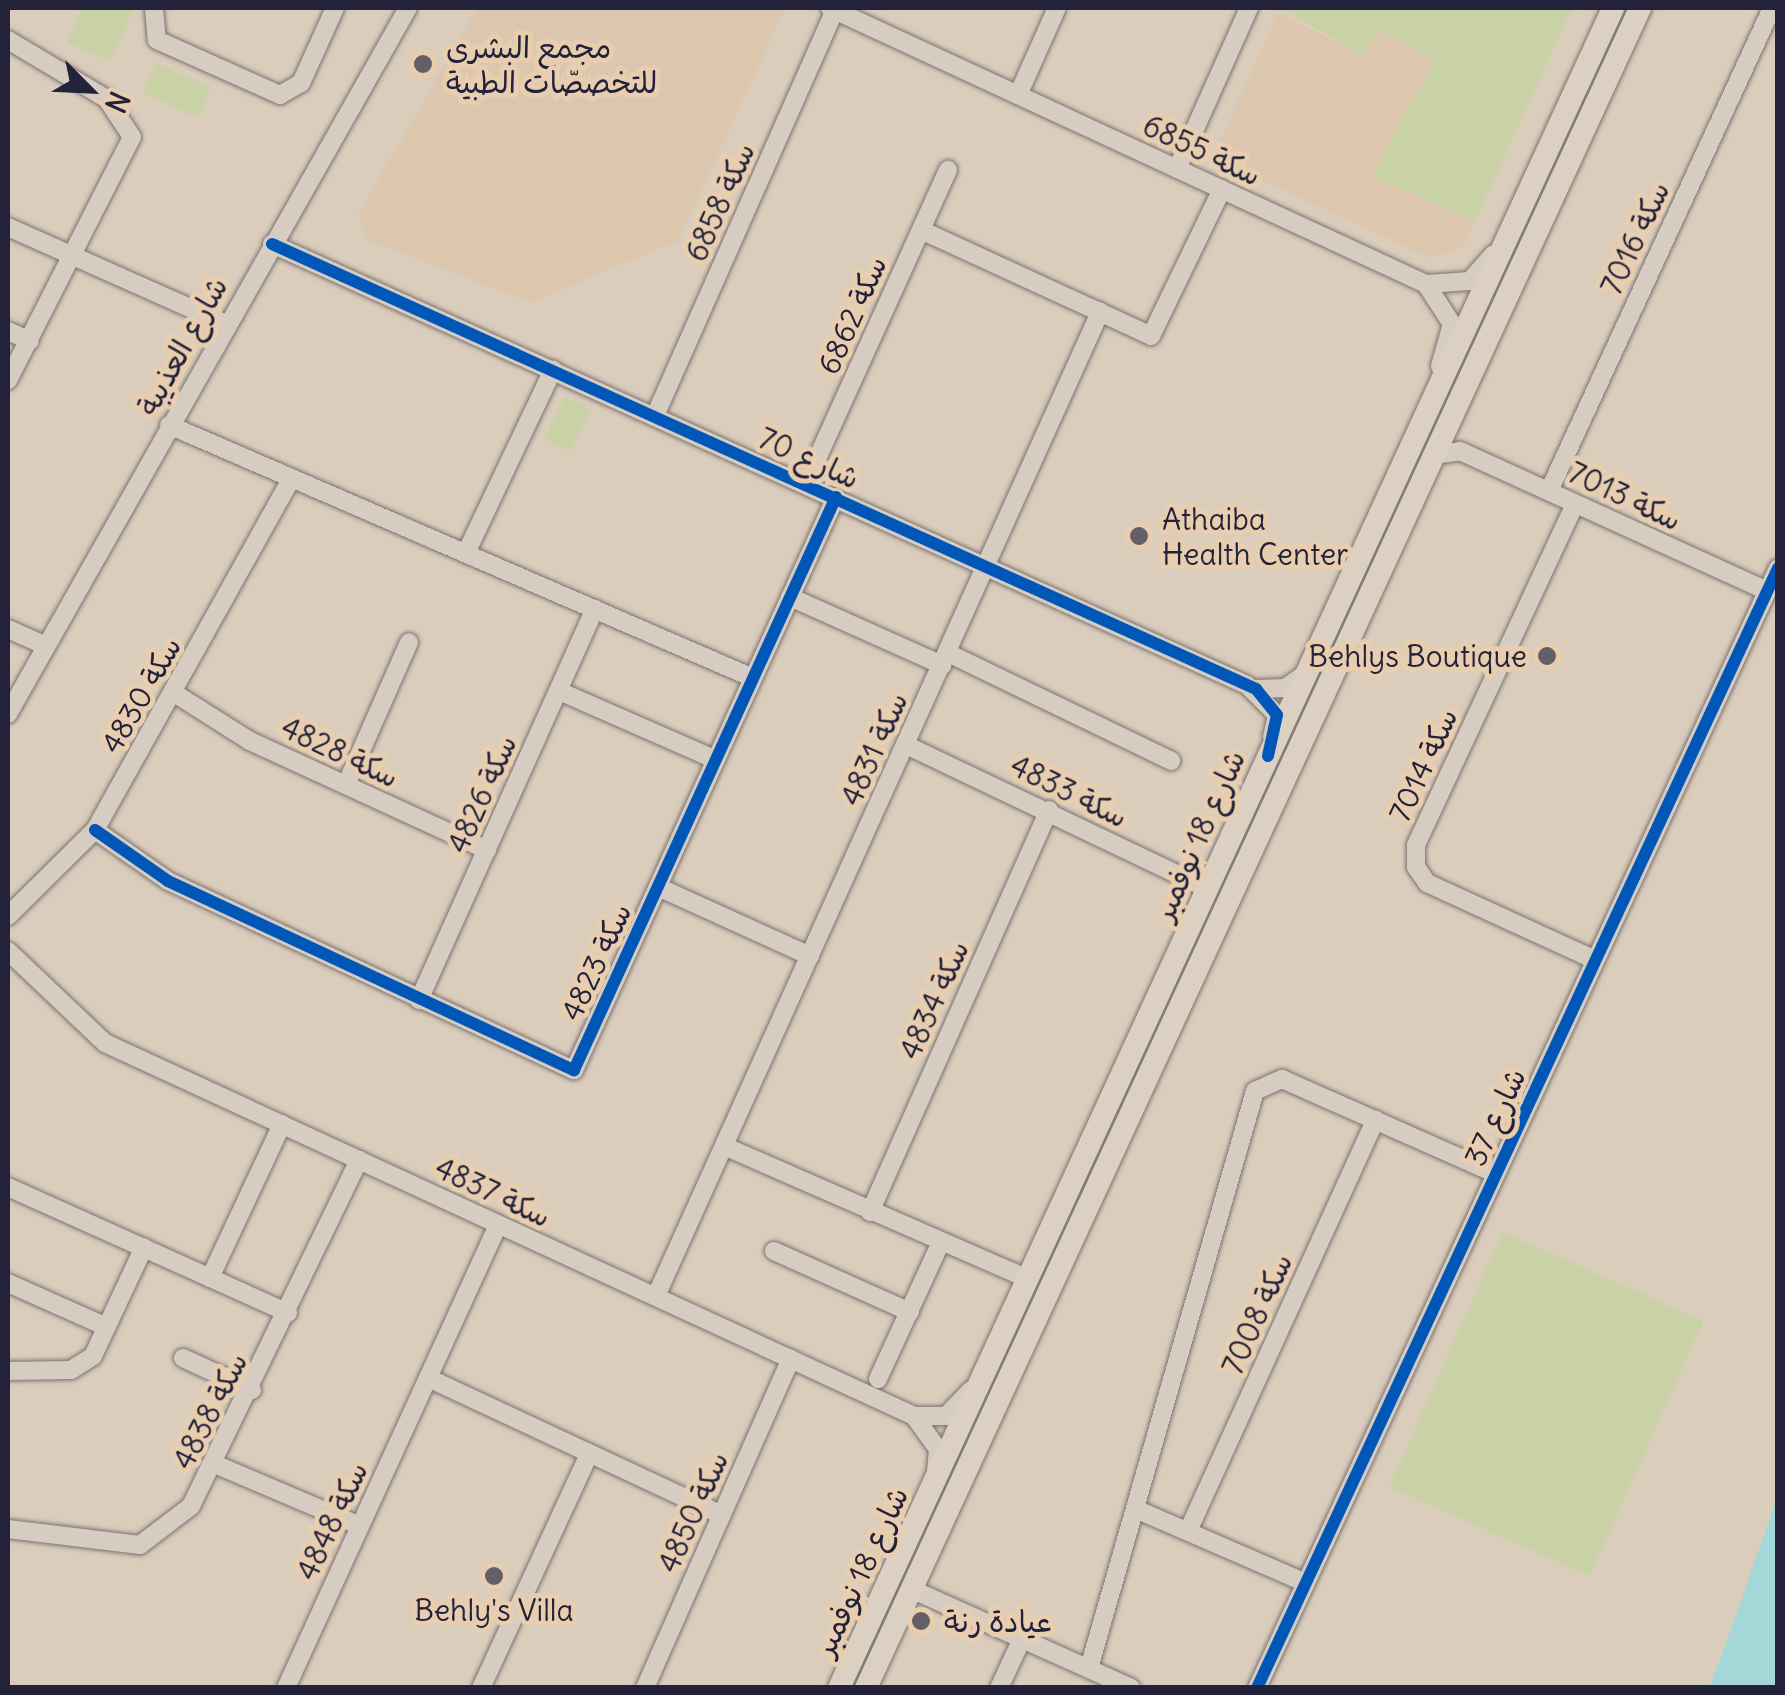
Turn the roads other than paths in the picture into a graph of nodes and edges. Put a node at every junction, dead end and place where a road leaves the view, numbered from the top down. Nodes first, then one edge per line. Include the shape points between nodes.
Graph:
1 (154, 8) edge
2 (334, 8) edge
3 (408, 8) edge
4 (1057, 8) edge
5 (1249, 8) edge
6 (1613, 8) edge
7 (1640, 8) edge
8 (1772, 8) edge
9 (832, 9) edge
10 (8, 40) edge
11 (1018, 95) junction
12 (1177, 168) junction
13 (948, 170) dead end
14 (1531, 188) junction
15 (1222, 190) junction
16 (8, 227) edge
17 (920, 230) junction
18 (272, 244) junction
19 (77, 258) junction
20 (1426, 284) junction
21 (1100, 312) junction
22 (226, 324) junction
23 (8, 331) edge
24 (30, 341) junction
25 (554, 370) junction
26 (8, 380) edge
27 (1428, 410) junction
28 (655, 416) junction
29 (170, 425) junction
30 (1447, 425) junction
31 (1460, 451) junction
32 (1433, 455) junction
33 (292, 478) junction
34 (806, 483) junction
35 (1549, 492) junction
36 (836, 497) junction
37 (1575, 504) junction
38 (466, 553) junction
39 (988, 565) junction
40 (1778, 568) edge
41 (1767, 592) junction
42 (790, 597) junction
43 (596, 609) junction
44 (8, 629) edge
45 (410, 642) dead end
46 (46, 646) junction
47 (945, 659) junction
48 (1305, 674) junction
49 (753, 678) junction
50 (1256, 689) junction
51 (559, 691) junction
52 (174, 693) junction
53 (8, 714) edge
54 (906, 745) junction
55 (1268, 756) junction
56 (716, 760) junction
57 (1171, 762) dead end
58 (346, 785) junction
59 (1049, 810) junction
60 (95, 830) junction
61 (487, 850) junction
62 (658, 887) junction
63 (1208, 889) junction
64 (8, 916) edge
65 (8, 951) edge
66 (810, 956) junction
67 (1595, 960) junction
68 (419, 1000) junction
69 (1375, 1120) junction
70 (282, 1124) junction
71 (724, 1146) junction
72 (360, 1160) junction
73 (1496, 1174) junction
74 (8, 1188) edge
75 (870, 1212) junction
76 (498, 1225) junction
77 (941, 1242) junction
78 (144, 1248) junction
79 (774, 1250) dead end
80 (210, 1278) junction
81 (1028, 1280) junction
82 (8, 1283) edge
83 (656, 1296) junction
84 (910, 1312) junction
85 (288, 1314) junction
86 (106, 1327) junction
87 (182, 1358) dead end
88 (792, 1360) junction
89 (8, 1371) edge
90 (983, 1374) junction
91 (428, 1378) junction
92 (878, 1379) dead end
93 (252, 1390) junction
94 (914, 1416) junction
95 (589, 1454) junction
96 (217, 1465) junction
97 (935, 1482) junction
98 (1138, 1510) junction
99 (722, 1515) junction
100 (360, 1526) junction
101 (8, 1529) edge
102 (1188, 1532) junction
103 (1306, 1583) junction
104 (911, 1589) junction
105 (1022, 1638) junction
106 (1090, 1668) junction
107 (486, 1686) edge
108 (286, 1688) edge
109 (645, 1688) edge
110 (839, 1688) edge
111 (866, 1688) edge
112 (999, 1688) edge
113 (1131, 1688) edge
114 (1257, 1688) edge

1 - 2 street via 158,40 280,95 301,83
3 - 18 street, شارع العذيبة
4 - 11 street
5 - 12 street
6 - 14 main road, شارع 18 نوفمبر
7 - 30 main road, شارع 18 نوفمبر
8 - 35 street, سكة 7016
9 - 11 street, سكة 6855
9 - 28 street, سكة 6858
10 - 19 street via 107,99 132,137
11 - 12 street, سكة 6855
12 - 15 street, سكة 6855
13 - 17 street, سكة 6862
14 - 20 street via 1470,281
14 - 27 main road, شارع 18 نوفمبر
15 - 20 street, سكة 6855
15 - 21 street via 1158,332
16 - 19 street
17 - 21 street
17 - 34 street, سكة 6862
18 - 22 street, شارع العذيبة
18 - 25 street, شارع 70
19 - 22 street
19 - 24 street
20 - 27 street via 1452,324
21 - 39 street, سكة 4831
22 - 29 street, شارع العذيبة
23 - 24 street
24 - 26 street
25 - 28 street, شارع 70
25 - 38 street
27 - 48 main road, شارع 18 نوفمبر
28 - 34 street, شارع 70
29 - 33 street
29 - 46 street, شارع العذيبة
30 - 31 street
30 - 32 main road, شارع 18 نوفمبر
31 - 32 street
31 - 35 street, سكة 7013
32 - 104 main road, شارع 18 نوفمبر
33 - 38 street
33 - 52 street, سكة 4830
34 - 36 street, شارع 70
35 - 37 street, سكة 7013
36 - 39 street, شارع 70
36 - 42 street, سكة 4823
37 - 41 street, سكة 7013
37 - 67 street, سكة 7014 via 1416,845 1416,867 1427,883
38 - 43 street
39 - 47 street, سكة 4831
39 - 50 street, شارع 70
40 - 41 street, شارع 37
41 - 67 street, شارع 37
42 - 47 street
42 - 49 street, سكة 4823
43 - 49 street
43 - 51 street, سكة 4826
44 - 46 street
45 - 58 street
46 - 53 street, شارع العذيبة
47 - 54 street, سكة 4831
47 - 57 street
48 - 50 street via 1286,688
48 - 55 main road, شارع 18 نوفمبر
49 - 56 street, سكة 4823
50 - 55 street via 1277,715
51 - 56 street
51 - 61 street, سكة 4826
52 - 58 street, سكة 4828
52 - 60 street, سكة 4830
54 - 59 street, سكة 4833
54 - 66 street, سكة 4831
55 - 63 main road, شارع 18 نوفمبر
56 - 62 street, سكة 4823
58 - 61 street, سكة 4828
59 - 63 street, سكة 4833
59 - 75 street, سكة 4834
60 - 64 street, سكة 4830
60 - 68 street, سكة 4823 via 168,881
61 - 68 street, سكة 4826
62 - 66 street
62 - 68 street, سكة 4823 via 574,1070
63 - 81 main road, شارع 18 نوفمبر
65 - 70 street, سكة 4837 via 105,1043
66 - 71 street, سكة 4831
67 - 73 street, شارع 37
69 - 73 street
69 - 98 street, سكة 7008 via 1264,1080
69 - 102 street, سكة 7008
70 - 72 street, سكة 4837
70 - 80 street
71 - 75 street
71 - 83 street, سكة 4831
72 - 76 street, سكة 4837
72 - 85 street, سكة 4838
73 - 103 street, شارع 37
74 - 78 street
75 - 77 street
76 - 83 street, سكة 4837
76 - 91 street, سكة 4848
77 - 81 street
77 - 84 street
78 - 80 street
78 - 86 street
79 - 84 street
80 - 85 street
81 - 90 main road, شارع 18 نوفمبر
82 - 86 street
83 - 88 street, سكة 4837
84 - 92 street
85 - 93 street, سكة 4838
86 - 89 street via 93,1356 71,1370
87 - 93 street
88 - 94 street, سكة 4837
88 - 99 street, سكة 4850
90 - 94 street via 946,1416
90 - 97 main road, شارع 18 نوفمبر
91 - 95 street
91 - 100 street, سكة 4848
93 - 96 street, سكة 4838
94 - 97 street via 938,1449
95 - 99 street
95 - 107 street
96 - 100 street
96 - 101 street, سكة 4838 via 191,1506 140,1545
97 - 110 main road, شارع 18 نوفمبر
98 - 102 street
98 - 106 street, سكة 7008
99 - 109 street, سكة 4850
100 - 108 street, سكة 4848
102 - 103 street
103 - 114 street, شارع 37
104 - 105 street
104 - 111 main road, شارع 18 نوفمبر
105 - 106 street
105 - 112 street
106 - 113 street

